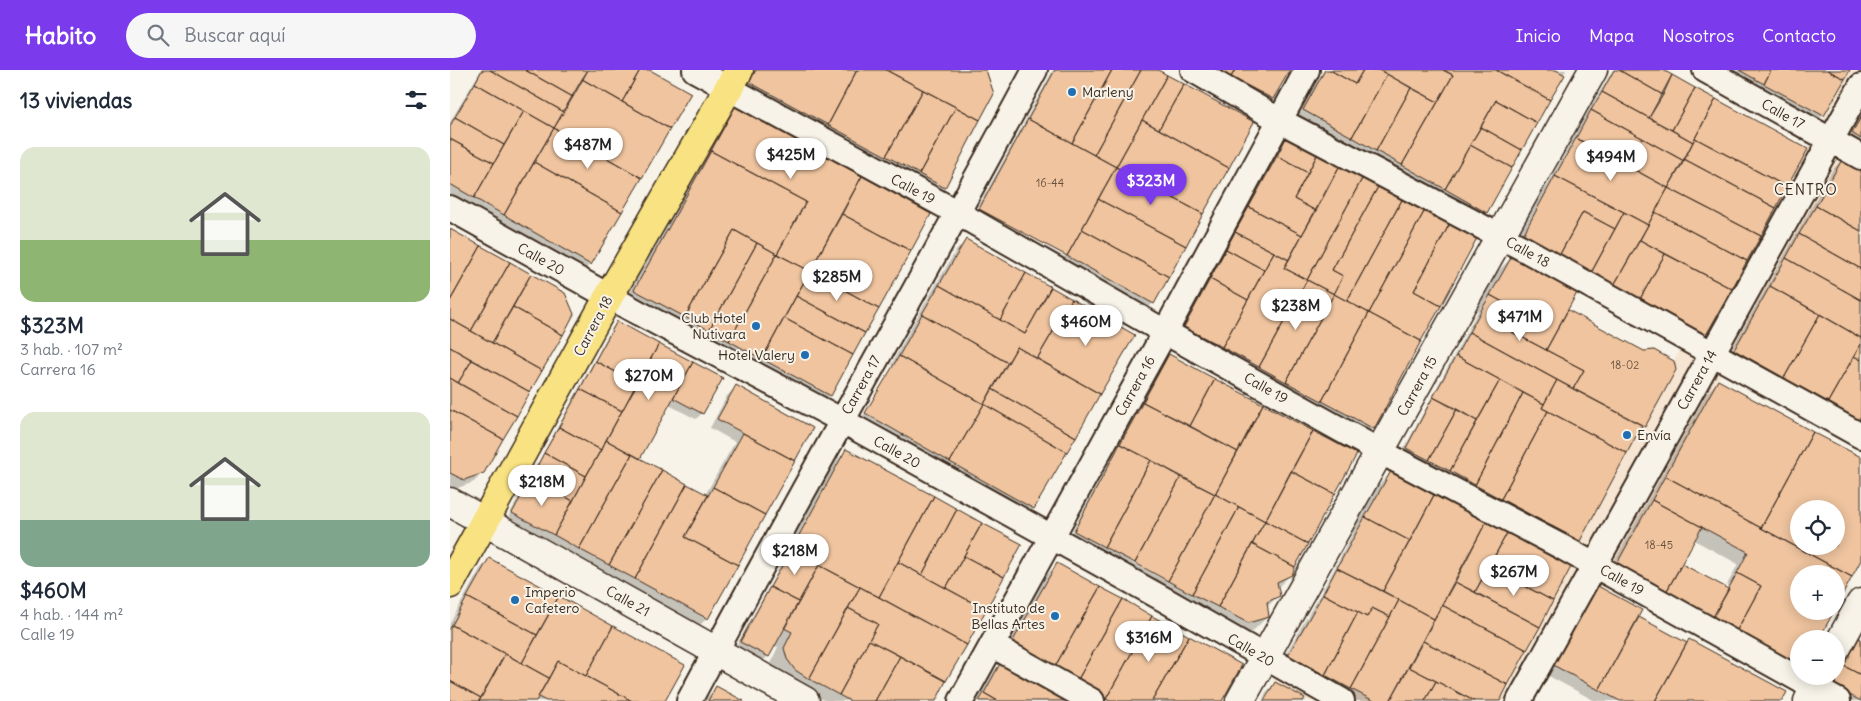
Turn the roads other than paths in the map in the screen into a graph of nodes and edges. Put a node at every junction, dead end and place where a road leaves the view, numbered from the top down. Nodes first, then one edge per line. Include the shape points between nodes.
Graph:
1 (696, 70) edge
2 (1035, 70) edge
3 (1193, 70) edge
4 (1307, 70) edge
5 (1593, 70) edge
6 (1705, 70) edge
7 (734, 80) edge
8 (1861, 86) edge
9 (1279, 120) junction
10 (1831, 141) junction
11 (1861, 157) edge
12 (450, 208) edge
13 (958, 213) junction
14 (1500, 236) junction
15 (609, 296) junction
16 (1165, 332) junction
17 (1712, 354) junction
18 (841, 420) junction
19 (1861, 436) edge
20 (1381, 452) junction
21 (450, 502) edge
22 (485, 522) junction
23 (1051, 538) junction
24 (1595, 565) junction
25 (450, 584) edge
26 (1861, 603) edge
27 (1845, 632) edge
28 (992, 645) junction
29 (716, 650) junction
30 (1264, 658) junction
31 (1821, 692) edge
32 (689, 701) edge
33 (805, 701) edge
34 (961, 701) edge
35 (1092, 701) edge
36 (1240, 701) edge
37 (1342, 701) edge
38 (1519, 701) edge

1 - 7 street, Calle 19
2 - 13 street, Carrera 17
3 - 9 street, Calle 18
4 - 9 street, Carrera 16
5 - 14 street, Carrera 15
6 - 10 street, Calle 17
7 - 13 street, Calle 19
7 - 15 main road, Carrera 18
8 - 10 street, Carrera 14
9 - 14 street, Calle 18
9 - 16 street, Carrera 16
10 - 11 street, Calle 17
10 - 17 street, Carrera 14
12 - 15 street, Calle 20
13 - 16 street, Calle 19
13 - 18 street, Carrera 17
14 - 17 street, Calle 18
14 - 20 street, Carrera 15
15 - 18 street, Calle 20
15 - 22 main road, Carrera 18
16 - 20 street, Calle 19
16 - 23 street, Carrera 16
17 - 19 street, Calle 18
17 - 24 street, Carrera 14
18 - 23 street, Calle 20
18 - 29 street, Carrera 17
20 - 24 street, Calle 19
20 - 30 street, Carrera 15
21 - 22 street, Calle 21
22 - 25 main road, Carrera 18
22 - 29 street, Calle 21
23 - 28 street, Carrera 16
23 - 30 street, Calle 20
24 - 31 street, Calle 19
24 - 38 street, Carrera 14
26 - 27 street
28 - 34 street, Carrera 16
28 - 35 street
29 - 32 street, Carrera 17
29 - 33 street, Calle 21
30 - 36 street, Carrera 15
30 - 37 street, Calle 20

